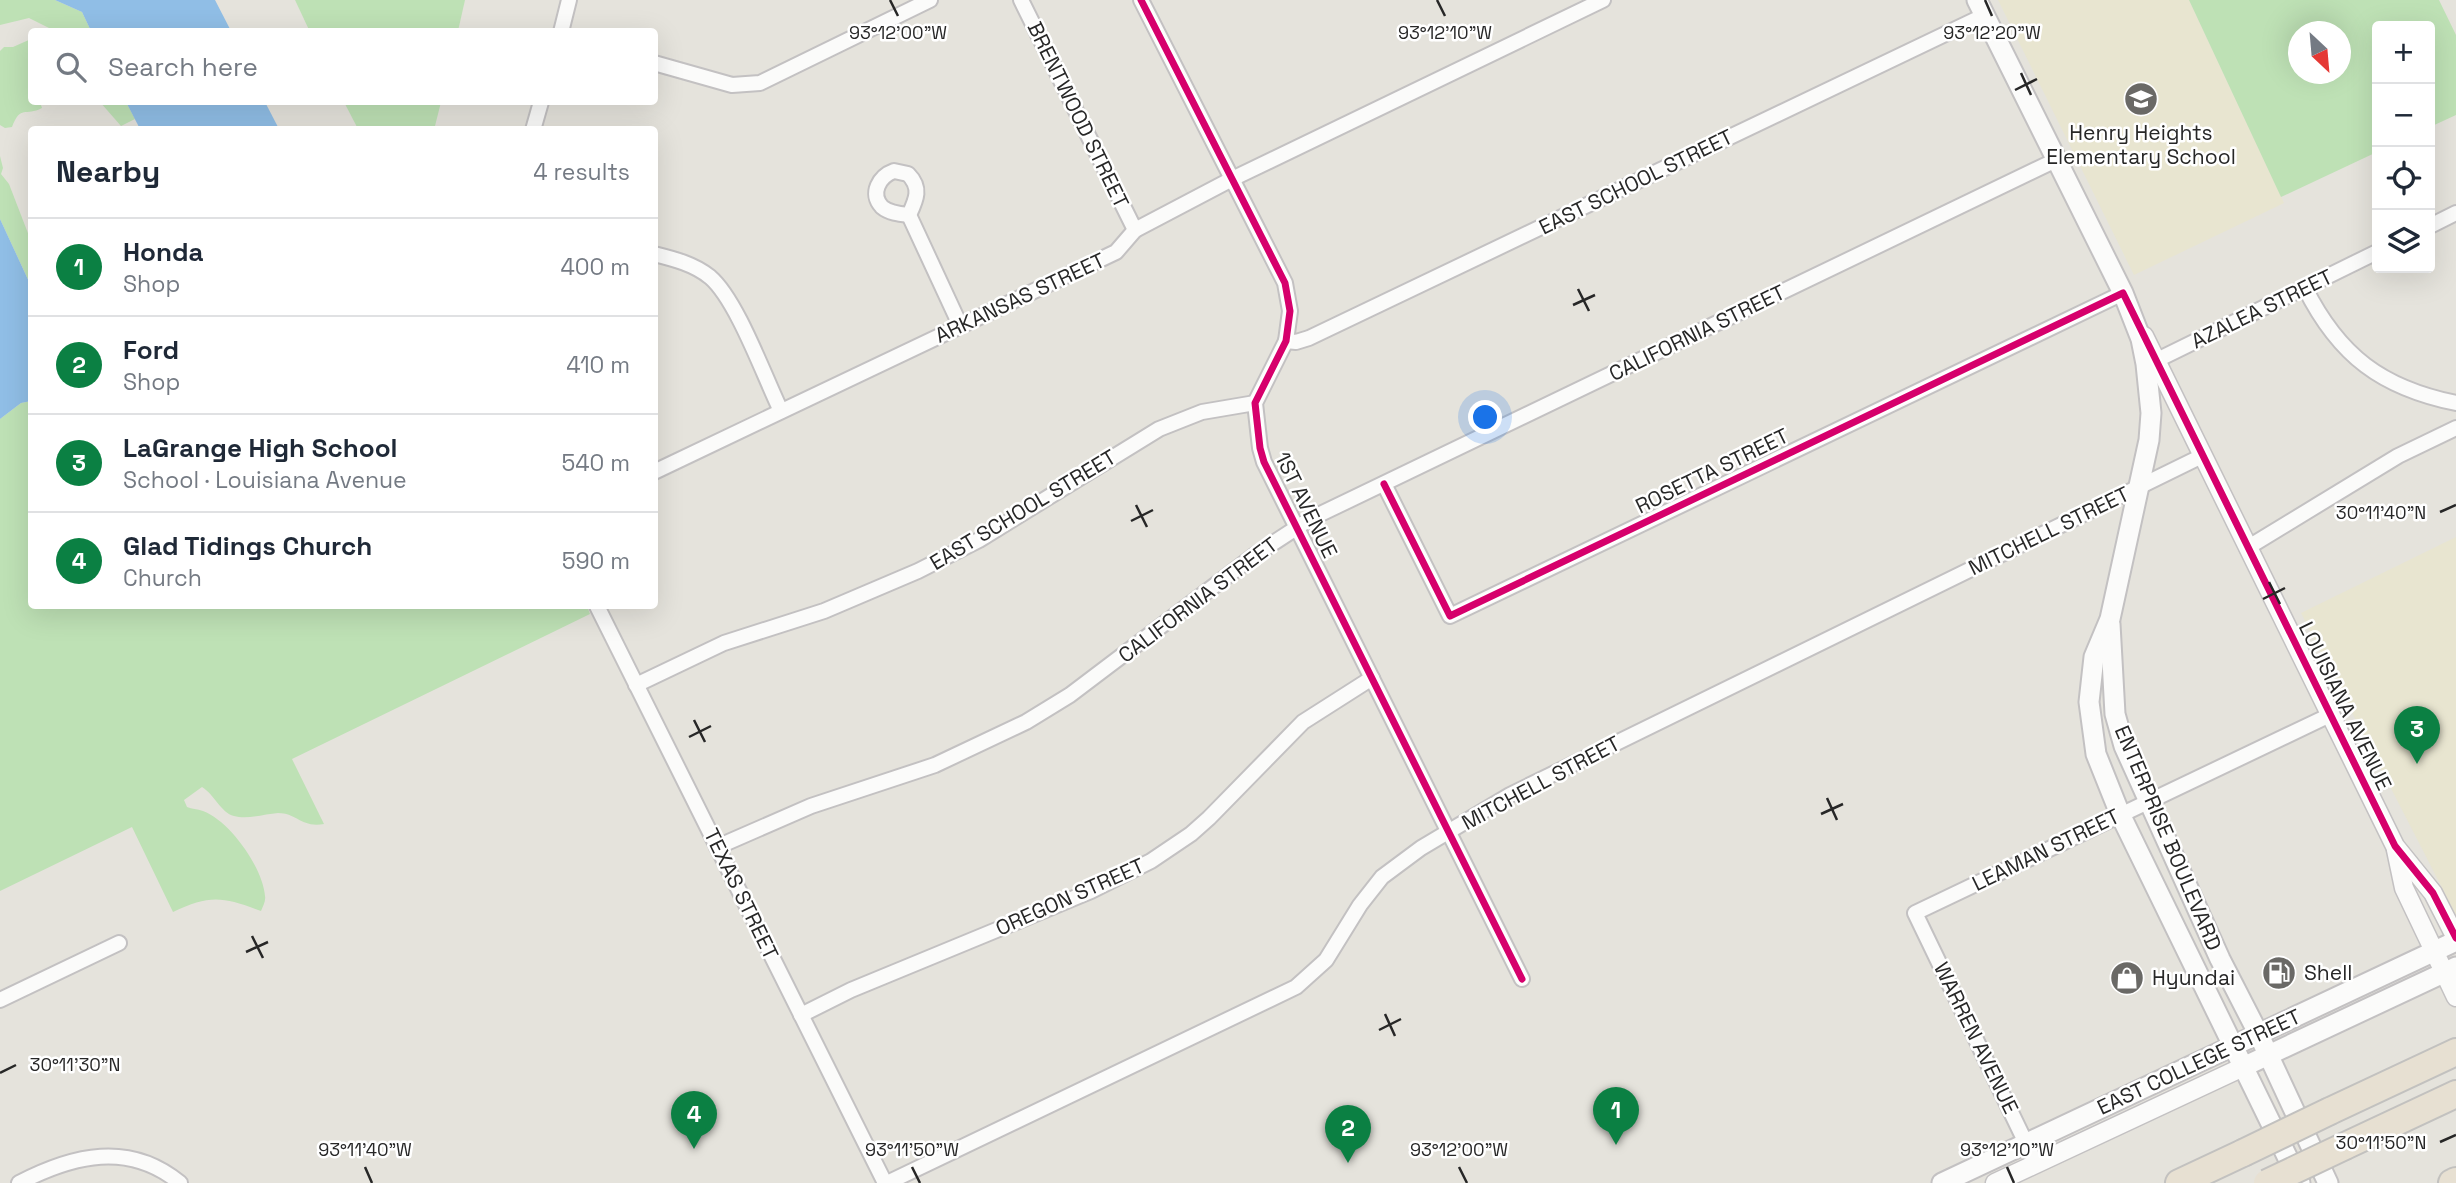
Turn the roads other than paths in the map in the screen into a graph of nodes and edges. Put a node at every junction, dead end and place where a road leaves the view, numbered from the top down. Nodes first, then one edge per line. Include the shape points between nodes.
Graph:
1 (569, 0) edge
2 (930, 0) edge
3 (1021, 0) edge
4 (1141, 0) edge
5 (1603, 0) edge
6 (1981, 7) edge
7 (562, 28) edge
8 (658, 64) edge
9 (540, 105) edge
10 (534, 126) edge
11 (2056, 160) junction
12 (1232, 179) junction
13 (2456, 213) edge
14 (909, 215) dead end
15 (2435, 224) edge
16 (1135, 230) junction
17 (2372, 254) edge
18 (658, 255) edge
19 (2305, 288) junction
20 (2123, 293) junction
21 (960, 326) junction
22 (1286, 341) junction
23 (2152, 363) junction
24 (1255, 403) junction
25 (2456, 403) edge
26 (781, 411) junction
27 (2456, 428) edge
28 (2202, 456) junction
29 (658, 470) edge
30 (1384, 484) junction
31 (2139, 488) junction
32 (1297, 527) junction
33 (2247, 548) junction
34 (598, 609) edge
35 (2110, 619) junction
36 (1372, 678) junction
37 (636, 685) junction
38 (2330, 715) junction
39 (2148, 801) junction
40 (2120, 814) junction
41 (1448, 832) junction
42 (2395, 846) junction
43 (717, 847) junction
44 (1915, 913) joint
45 (2456, 940) edge
46 (119, 943) dead end
47 (2434, 953) junction
48 (2450, 970) edge
49 (1521, 979) dead end
50 (2456, 997) edge
51 (0, 1000) edge
52 (801, 1015) junction
53 (2259, 1035) junction
54 (2232, 1047) junction
55 (2268, 1054) junction
56 (2447, 1056) edge
57 (2243, 1067) junction
58 (2456, 1094) edge
59 (2026, 1142) junction
60 (2036, 1164) junction
61 (19, 1183) edge
62 (180, 1183) edge
63 (886, 1183) edge
64 (1942, 1183) edge
65 (1995, 1183) edge
66 (2179, 1183) edge
67 (2267, 1183) edge
68 (2300, 1183) edge
69 (2328, 1183) edge

1 - 7 street
2 - 8 street via 760,83 732,85
3 - 16 street, BRENTWOOD STREET
4 - 12 street
5 - 12 street, ARKANSAS STREET
6 - 11 main road
6 - 22 street, EAST SCHOOL STREET via 1309,338
9 - 10 street
11 - 20 main road
11 - 30 street, CALIFORNIA STREET
12 - 16 street, ARKANSAS STREET
12 - 22 street via 1285,283 1290,311
13 - 15 street
14 - 21 street
16 - 21 street, ARKANSAS STREET via 1116,252
17 - 19 street, AZALEA STREET
18 - 26 street via 688,264 709,276 726,294
19 - 23 street, AZALEA STREET
19 - 25 street via 2330,329 2364,364 2421,396
20 - 23 main road
20 - 30 street, ROSETTA STREET via 1450,616
21 - 26 street, ARKANSAS STREET
22 - 24 street
23 - 28 street, LOUISIANA AVENUE
23 - 31 main road via 2149,440
24 - 32 street, 1ST AVENUE via 1264,463
24 - 37 street, EAST SCHOOL STREET via 1202,412 1159,429 979,540 918,571 824,611 724,643
26 - 29 street, ARKANSAS STREET
27 - 33 street via 2398,456
28 - 31 street, MITCHELL STREET
28 - 33 street, LOUISIANA AVENUE
30 - 32 street, CALIFORNIA STREET
31 - 35 main road
31 - 41 street, MITCHELL STREET via 1534,783
32 - 36 street, 1ST AVENUE
32 - 43 street, CALIFORNIA STREET via 1105,670 1026,722 935,765 811,806
33 - 38 street, LOUISIANA AVENUE
34 - 37 street, TEXAS STREET
35 - 39 main road, ENTERPRISE BOULEVARD via 2115,714
35 - 40 main road, ENTERPRISE BOULEVARD via 2094,657 2089,702 2096,754
36 - 41 street, 1ST AVENUE
36 - 52 street, OREGON STREET via 1303,722 1209,818 1151,861
37 - 43 street, TEXAS STREET
38 - 39 street, LEAMAN STREET
38 - 42 street, LOUISIANA AVENUE
39 - 40 street, LEAMAN STREET
39 - 53 main road, ENTERPRISE BOULEVARD
40 - 44 street, LEAMAN STREET
40 - 54 main road, ENTERPRISE BOULEVARD
41 - 49 street, 1ST AVENUE
41 - 63 street, MITCHELL STREET via 1382,877 1326,960 1296,987
42 - 45 street, LOUISIANA AVENUE via 2433,893
42 - 47 street, LOUISIANA AVENUE via 2404,888
43 - 52 street, TEXAS STREET
44 - 59 street, WARREN AVENUE
45 - 47 main road, EAST COLLEGE STREET
46 - 51 street
47 - 48 street, LOUISIANA AVENUE
47 - 53 main road, EAST COLLEGE STREET
48 - 50 street, LOUISIANA AVENUE
48 - 55 main road, EAST COLLEGE STREET
52 - 63 street, TEXAS STREET
53 - 54 main road, EAST COLLEGE STREET
53 - 55 main road, ENTERPRISE BOULEVARD
54 - 57 main road, ENTERPRISE BOULEVARD
54 - 59 main road, EAST COLLEGE STREET
55 - 57 main road, EAST COLLEGE STREET
55 - 69 main road, ENTERPRISE BOULEVARD
56 - 66 highway, bridge
57 - 60 street, EAST COLLEGE STREET
57 - 68 main road, ENTERPRISE BOULEVARD
58 - 67 highway, bridge
59 - 60 street, WARREN AVENUE
59 - 64 main road, EAST COLLEGE STREET
60 - 65 street, EAST COLLEGE STREET
61 - 62 street via 72,1162 113,1156 151,1164

